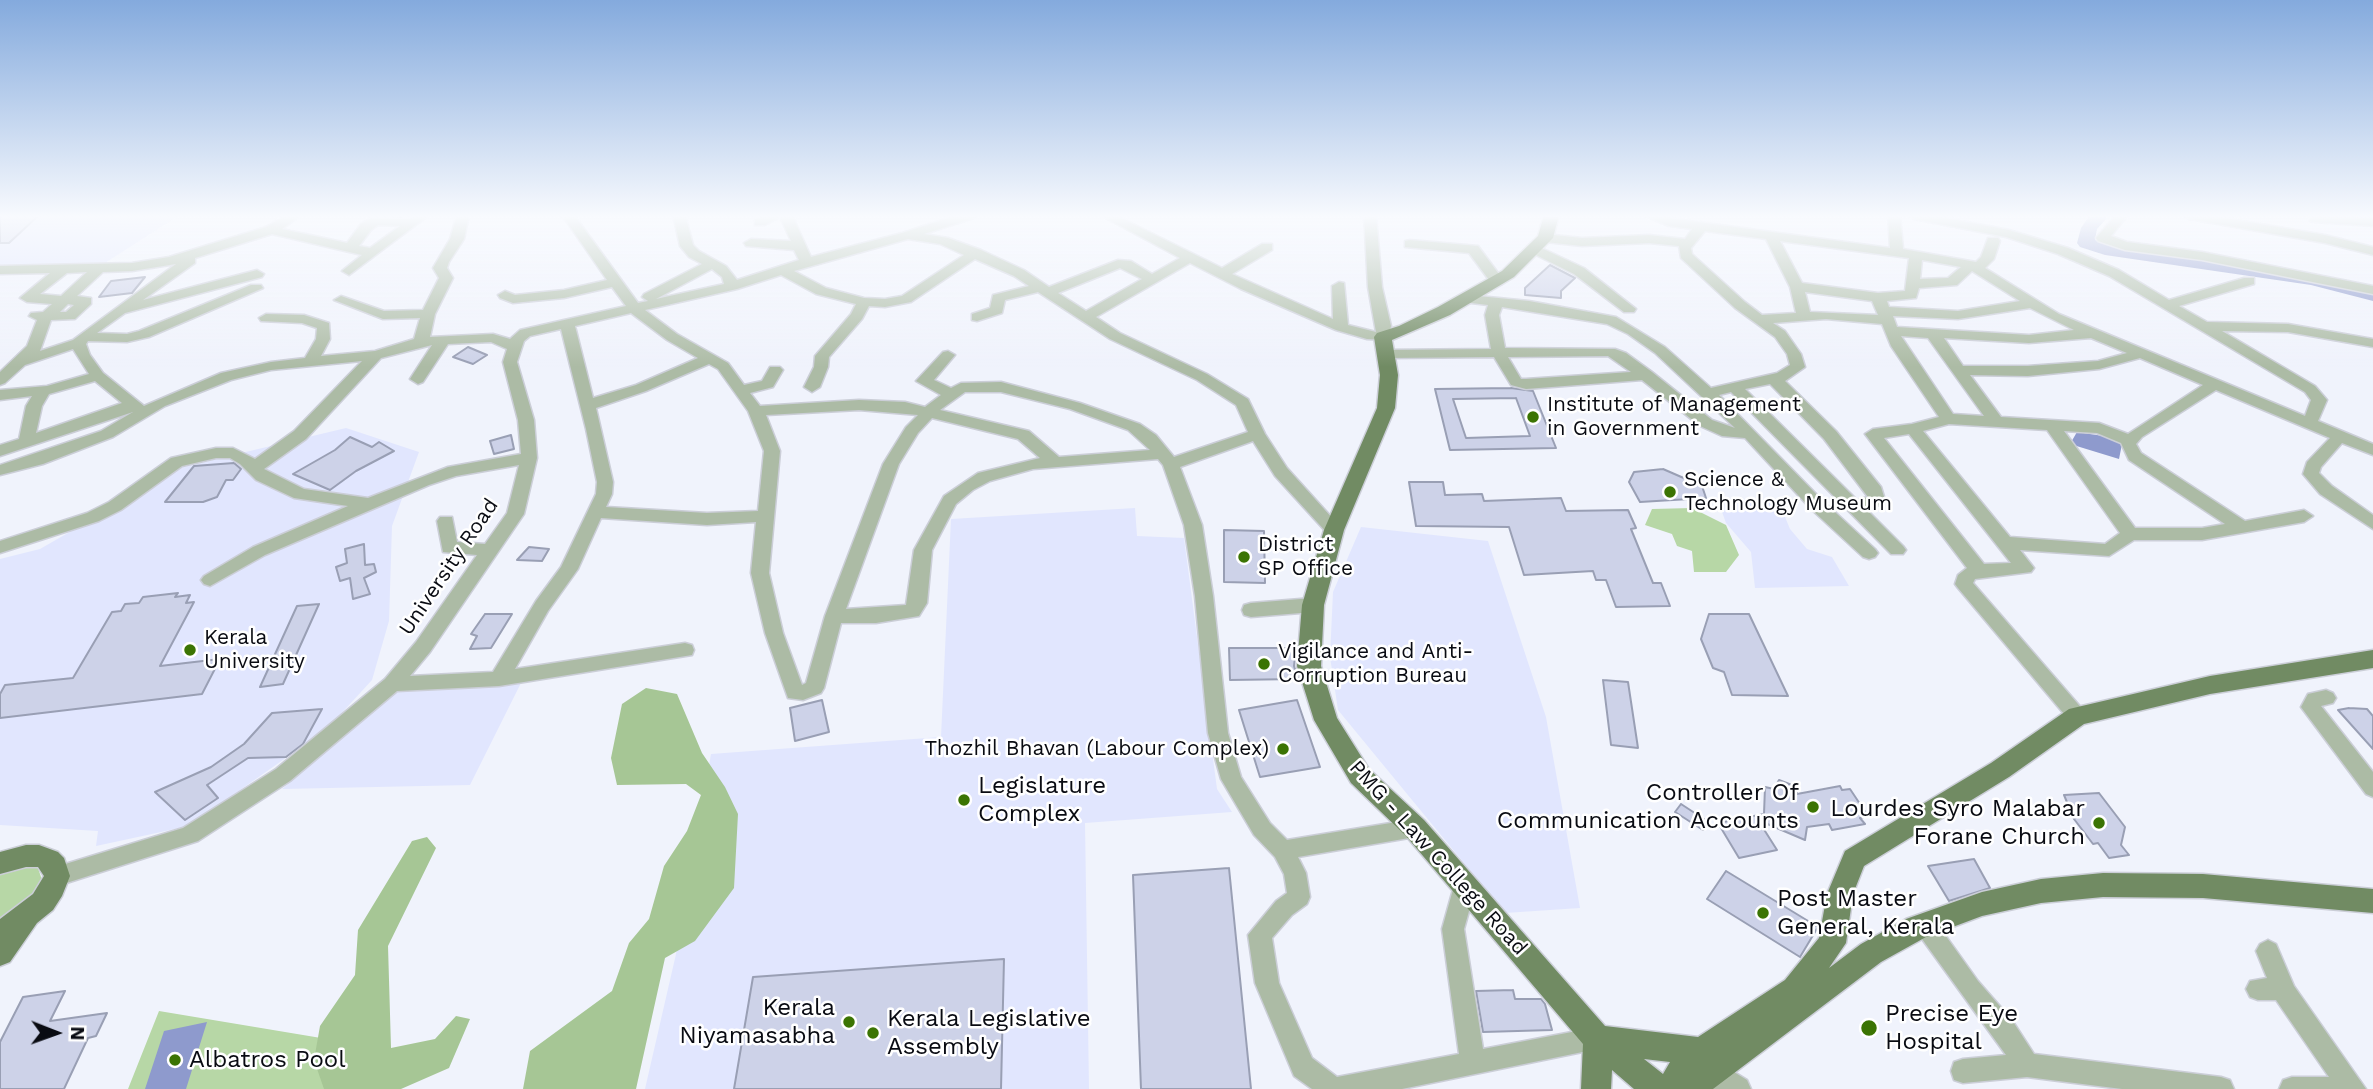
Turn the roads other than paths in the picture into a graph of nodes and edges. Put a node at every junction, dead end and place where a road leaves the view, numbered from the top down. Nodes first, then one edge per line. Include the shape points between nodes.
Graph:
1 (138, 266) edge
2 (181, 266) edge
3 (356, 266) edge
4 (441, 266) edge
5 (603, 266) edge
6 (708, 266) edge
7 (714, 266) edge
8 (799, 266) edge
9 (956, 266) edge
10 (1004, 266) edge
11 (1113, 266) edge
12 (1129, 266) edge
13 (1175, 266) edge
14 (1205, 266) edge
15 (1236, 266) edge
16 (1374, 266) edge
17 (1486, 266) edge
18 (1515, 266) edge
19 (1572, 266) edge
20 (1698, 266) edge
21 (1786, 266) edge
22 (1914, 266) edge
23 (1969, 266) edge
24 (2097, 266) edge
25 (2251, 266) edge
26 (1974, 267) junction
27 (98, 269) junction
28 (62, 270) junction
29 (0, 271) edge
30 (349, 271) dead end
31 (784, 271) junction
32 (1222, 274) junction
33 (1151, 279) junction
34 (1497, 281) junction
35 (2249, 281) dead end
36 (614, 282) junction
37 (1912, 284) junction
38 (732, 286) junction
39 (1339, 286) dead end
40 (1797, 287) junction
41 (1044, 289) junction
42 (2373, 290) edge
43 (505, 295) dead end
44 (64, 299) junction
45 (1468, 299) junction
46 (341, 300) dead end
47 (864, 302) junction
48 (1496, 302) junction
49 (2031, 304) junction
50 (2167, 304) junction
51 (633, 306) junction
52 (1629, 309) dead end
53 (119, 310) junction
54 (428, 314) junction
55 (42, 315) junction
56 (1884, 315) junction
57 (1804, 316) junction
58 (977, 317) dead end
59 (1086, 317) junction
60 (266, 318) dead end
61 (1761, 319) junction
62 (567, 322) junction
63 (2200, 326) junction
64 (1341, 327) junction
65 (2095, 332) junction
66 (1933, 334) junction
67 (81, 340) junction
68 (443, 340) junction
69 (519, 340) junction
70 (421, 342) junction
71 (2373, 343) edge
72 (1385, 345) junction
73 (2143, 352) junction
74 (1499, 354) junction
75 (376, 355) junction
76 (948, 355) dead end
77 (711, 358) junction
78 (21, 361) junction
79 (310, 362) junction
80 (775, 370) dead end
81 (1959, 370) junction
82 (1647, 375) junction
83 (98, 376) junction
84 (418, 379) dead end
85 (1774, 379) junction
86 (0, 380) edge
87 (2216, 383) junction
88 (812, 387) dead end
89 (1734, 387) junction
90 (44, 390) junction
91 (741, 390) junction
92 (1707, 393) junction
93 (952, 394) junction
94 (0, 395) edge
95 (588, 405) junction
96 (138, 409) junction
97 (756, 411) junction
98 (928, 414) junction
99 (1948, 419) junction
100 (1995, 420) junction
101 (2310, 423) junction
102 (2051, 424) junction
103 (1913, 429) junction
104 (1749, 433) junction
105 (1257, 434) junction
106 (2340, 436) junction
107 (2129, 440) junction
108 (26, 443) junction
109 (2373, 450) edge
110 (0, 451) edge
111 (528, 458) junction
112 (1167, 459) junction
113 (1055, 462) junction
114 (254, 468) junction
115 (0, 470) edge
116 (372, 504) junction
117 (1856, 506) junction
118 (596, 512) junction
119 (766, 516) junction
120 (2304, 516) dead end
121 (446, 521) dead end
122 (2373, 523) edge
123 (2242, 527) junction
124 (1334, 530) junction
125 (2130, 534) junction
126 (2005, 543) junction
127 (0, 547) edge
128 (491, 550) junction
129 (1897, 551) dead end
130 (1869, 553) dead end
131 (1979, 571) junction
132 (210, 580) dead end
133 (1313, 605) junction
134 (1251, 610) dead end
135 (834, 617) junction
136 (685, 650) dead end
137 (2373, 659) edge
138 (499, 678) junction
139 (392, 684) junction
140 (2326, 698) dead end
141 (2077, 716) junction
142 (2373, 788) edge
143 (1415, 828) junction
144 (1283, 850) junction
145 (0, 863) edge
146 (57, 876) junction
147 (1465, 886) junction
148 (2369, 905) edge
149 (30, 914) junction
150 (1924, 925) junction
151 (0, 931) edge
152 (2268, 951) dead end
153 (0, 953) edge
154 (2258, 989) dead end
155 (2284, 989) junction
156 (1598, 1039) junction
157 (1703, 1060) junction
158 (1473, 1063) junction
159 (2027, 1065) junction
160 (1963, 1072) dead end
161 (1333, 1089) edge
162 (1338, 1089) edge
163 (1596, 1089) edge
164 (1657, 1089) edge
165 (1671, 1089) edge
166 (1681, 1089) edge
167 (1738, 1089) edge
168 (2221, 1089) edge
169 (2292, 1089) edge
170 (2333, 1089) edge
171 (2353, 1089) edge

1 - 27 street
2 - 53 street
3 - 30 street
4 - 54 street via 446,278
5 - 36 street
6 - 51 street
7 - 38 street via 728,275
8 - 31 street
9 - 47 street via 906,299
10 - 41 street
11 - 41 street
12 - 33 street
13 - 33 street
14 - 32 street
15 - 32 street
16 - 72 street
17 - 34 street
18 - 34 main road
19 - 52 street
20 - 61 street
21 - 40 street
22 - 37 street
23 - 26 street
24 - 50 street
25 - 42 street
26 - 37 street via 1952,282
26 - 49 street
27 - 28 street
27 - 44 street
28 - 29 street
28 - 44 street via 27,298
31 - 38 street
31 - 47 street via 821,291
32 - 64 street
33 - 59 street
34 - 45 main road
35 - 50 street
36 - 43 street via 564,294 513,299
36 - 51 street
37 - 56 street via 1911,295
38 - 51 street
39 - 64 street
40 - 56 street
40 - 57 street
41 - 58 street via 998,298 997,310
41 - 59 street
44 - 55 street
44 - 55 street via 86,301 70,316
45 - 48 street
45 - 72 main road
46 - 54 street via 383,315
47 - 88 street via 822,356
48 - 74 street via 1492,315
48 - 92 street via 1611,320 1660,350
49 - 56 street via 1958,315
49 - 65 street
50 - 63 street
51 - 62 street
51 - 77 street via 671,337
53 - 67 street
53 - 67 street via 257,281 144,334
54 - 70 street
55 - 78 street via 37,342
56 - 57 street
56 - 66 street
56 - 99 street via 1913,370
57 - 61 street
59 - 105 street via 1115,337 1202,377 1243,402
60 - 79 street via 304,319 324,326 323,339
61 - 85 street via 1780,334 1798,362 1793,372
62 - 69 street
62 - 95 street
63 - 71 street via 2288,328
63 - 101 street via 2311,389 2319,400
64 - 72 street
65 - 66 street via 2029,340
65 - 73 street
66 - 81 street
67 - 78 street
67 - 83 street via 83,355
68 - 69 street
68 - 70 street
68 - 84 street
69 - 111 street, University Road via 510,362 526,420
70 - 75 street
72 - 74 street
72 - 124 main road, PMG - Law College Road via 1389,375 1386,408
73 - 81 street via 2099,365
73 - 87 street
74 - 82 street via 1610,352
74 - 82 street via 1510,376 1521,383
75 - 79 street
75 - 114 street via 300,435
76 - 93 street via 924,381
77 - 91 street
77 - 95 street
78 - 86 street
79 - 96 street via 226,376
80 - 91 street via 768,384
81 - 100 street
82 - 104 street via 1706,423 1728,433
83 - 90 street
83 - 96 street
85 - 89 street
85 - 117 street via 1830,435 1875,491 1877,500
87 - 101 street
87 - 107 street
89 - 92 street
89 - 117 street
90 - 94 street
90 - 108 street via 34,405
91 - 97 street
92 - 104 street
93 - 98 street
93 - 112 street via 982,386 1033,394 1134,427
95 - 118 street via 605,482
96 - 108 street
96 - 115 street via 107,434
97 - 98 street via 869,405
97 - 119 street via 772,451
98 - 113 street via 1023,435
98 - 135 street via 891,464
99 - 100 street
99 - 103 street
100 - 102 street
101 - 106 street
102 - 107 street via 2110,430
102 - 125 street
103 - 126 street
103 - 131 street via 1873,434
104 - 130 street
105 - 112 street
105 - 124 street via 1281,471
106 - 109 street
106 - 122 street via 2311,474
107 - 123 street via 2135,456
108 - 110 street
111 - 116 street via 454,471
111 - 128 street, University Road via 515,514
112 - 113 street
112 - 144 street via 1193,525 1218,733 1231,779 1262,829
113 - 135 street via 984,477 950,500 923,550 918,603 912,611
114 - 116 street via 300,494
114 - 127 street via 233,453 188,458 93,517
116 - 132 street via 259,551
117 - 129 street
118 - 119 street via 707,519
118 - 138 street via 569,569
119 - 135 street via 760,573 795,693 814,688
120 - 123 street
121 - 128 street via 449,548
123 - 125 street via 2202,534
124 - 133 main road, PMG - Law College Road
125 - 126 street via 2109,550
126 - 131 street via 2025,568
128 - 139 street, University Road
131 - 141 street via 1967,575 1964,584
133 - 134 street
133 - 143 main road, PMG - Law College Road via 1309,666 1326,720 1360,776
136 - 138 street
137 - 141 main road via 2210,685
138 - 139 street
139 - 146 street, University Road via 283,775 190,835
140 - 142 street via 2315,699 2311,707
141 - 157 main road via 2000,770 1854,859 1840,894 1832,943 1795,989
143 - 144 street
143 - 147 main road, PMG - Law College Road
144 - 161 street via 1296,873 1299,897 1260,935 1267,983 1304,1067
145 - 146 main road via 39,856 55,866
146 - 149 main road via 53,888
147 - 156 main road, PMG - Law College Road
147 - 158 street via 1453,929
148 - 150 main road via 2203,886 2103,885 2041,891 1982,904
149 - 151 main road
149 - 153 main road
150 - 157 main road via 1871,953
150 - 159 street
152 - 155 street
154 - 155 street
155 - 171 street
156 - 157 main road
156 - 158 street
156 - 163 main road
156 - 164 main road, PMG - Law College Road
157 - 165 main road via 1687,1062
157 - 166 main road
157 - 167 street
158 - 162 street
159 - 160 street
159 - 168 street
169 - 170 street

